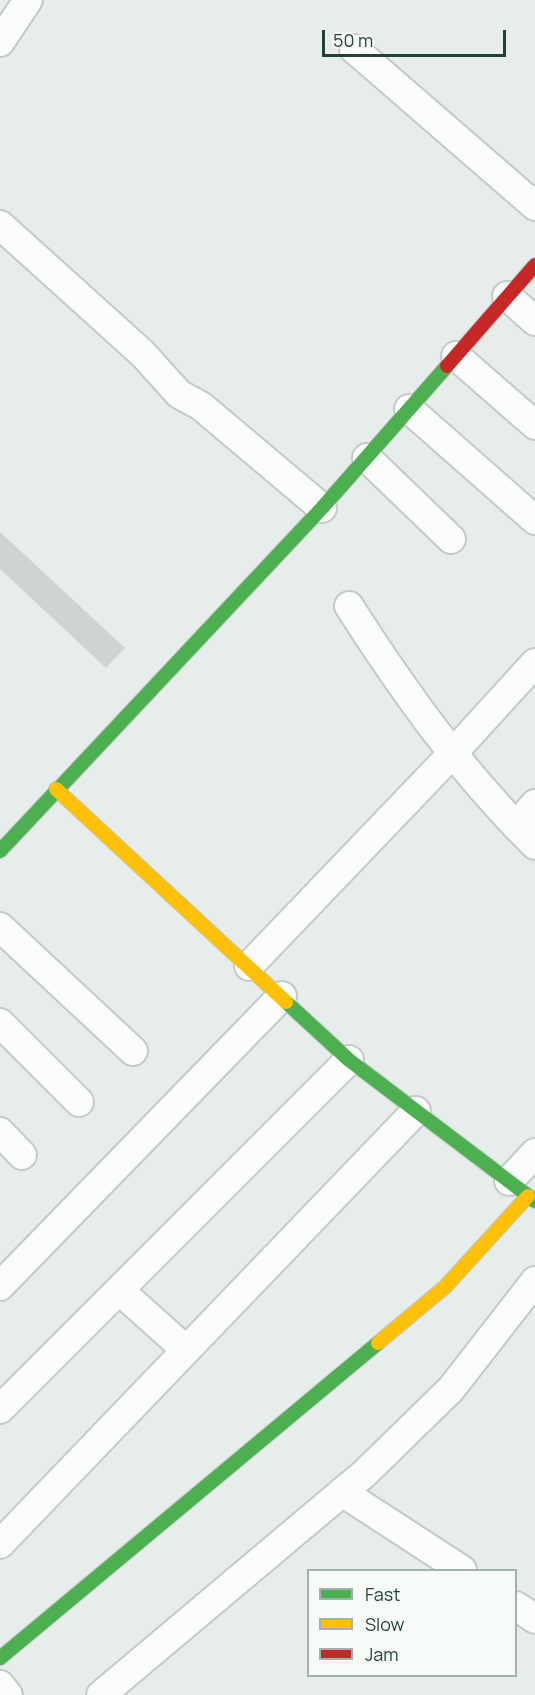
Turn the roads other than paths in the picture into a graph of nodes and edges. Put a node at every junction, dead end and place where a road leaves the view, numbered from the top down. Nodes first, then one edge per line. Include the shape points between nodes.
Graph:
1 (28, 0) edge
2 (0, 42) edge
3 (354, 49) dead end
4 (535, 206) edge
5 (0, 225) edge
6 (535, 265) edge
7 (507, 296) junction
8 (535, 321) edge
9 (456, 356) junction
10 (409, 410) junction
11 (535, 424) edge
12 (367, 458) junction
13 (322, 508) junction
14 (535, 520) edge
15 (451, 539) dead end
16 (349, 606) dead end
17 (535, 663) edge
18 (452, 754) junction
19 (56, 789) junction
20 (535, 804) edge
21 (526, 836) edge
22 (0, 851) edge
23 (0, 927) edge
24 (249, 966) junction
25 (282, 996) junction
26 (0, 1023) edge
27 (133, 1051) dead end
28 (349, 1060) junction
29 (79, 1102) dead end
30 (416, 1111) junction
31 (0, 1132) edge
32 (535, 1153) edge
33 (22, 1155) dead end
34 (524, 1193) edge
35 (535, 1281) edge
36 (0, 1286) edge
37 (120, 1290) junction
38 (186, 1350) junction
39 (0, 1408) edge
40 (342, 1492) junction
41 (0, 1544) edge
42 (460, 1569) edge
43 (517, 1607) edge
44 (535, 1619) edge
45 (0, 1658) edge
46 (0, 1685) edge
47 (8, 1695) edge
48 (101, 1695) edge

1 - 2 street
3 - 4 street
5 - 13 street via 143,354 179,394 201,406
6 - 7 street
7 - 8 street
7 - 9 street
9 - 10 street
9 - 11 street
10 - 12 street
10 - 14 street
12 - 13 street
12 - 15 street
13 - 19 street
16 - 18 street via 404,691
17 - 18 street
18 - 21 street
18 - 24 street
19 - 22 street
19 - 24 street
20 - 21 street
23 - 27 street
24 - 25 street
25 - 28 street
25 - 36 street
26 - 29 street
28 - 30 street
28 - 37 street
30 - 34 street
30 - 38 street
31 - 33 street
32 - 34 street
34 - 45 street via 445,1287
35 - 40 street via 451,1389
37 - 38 street
37 - 39 street
38 - 41 street
40 - 42 street
40 - 48 street
43 - 44 street
46 - 47 street

